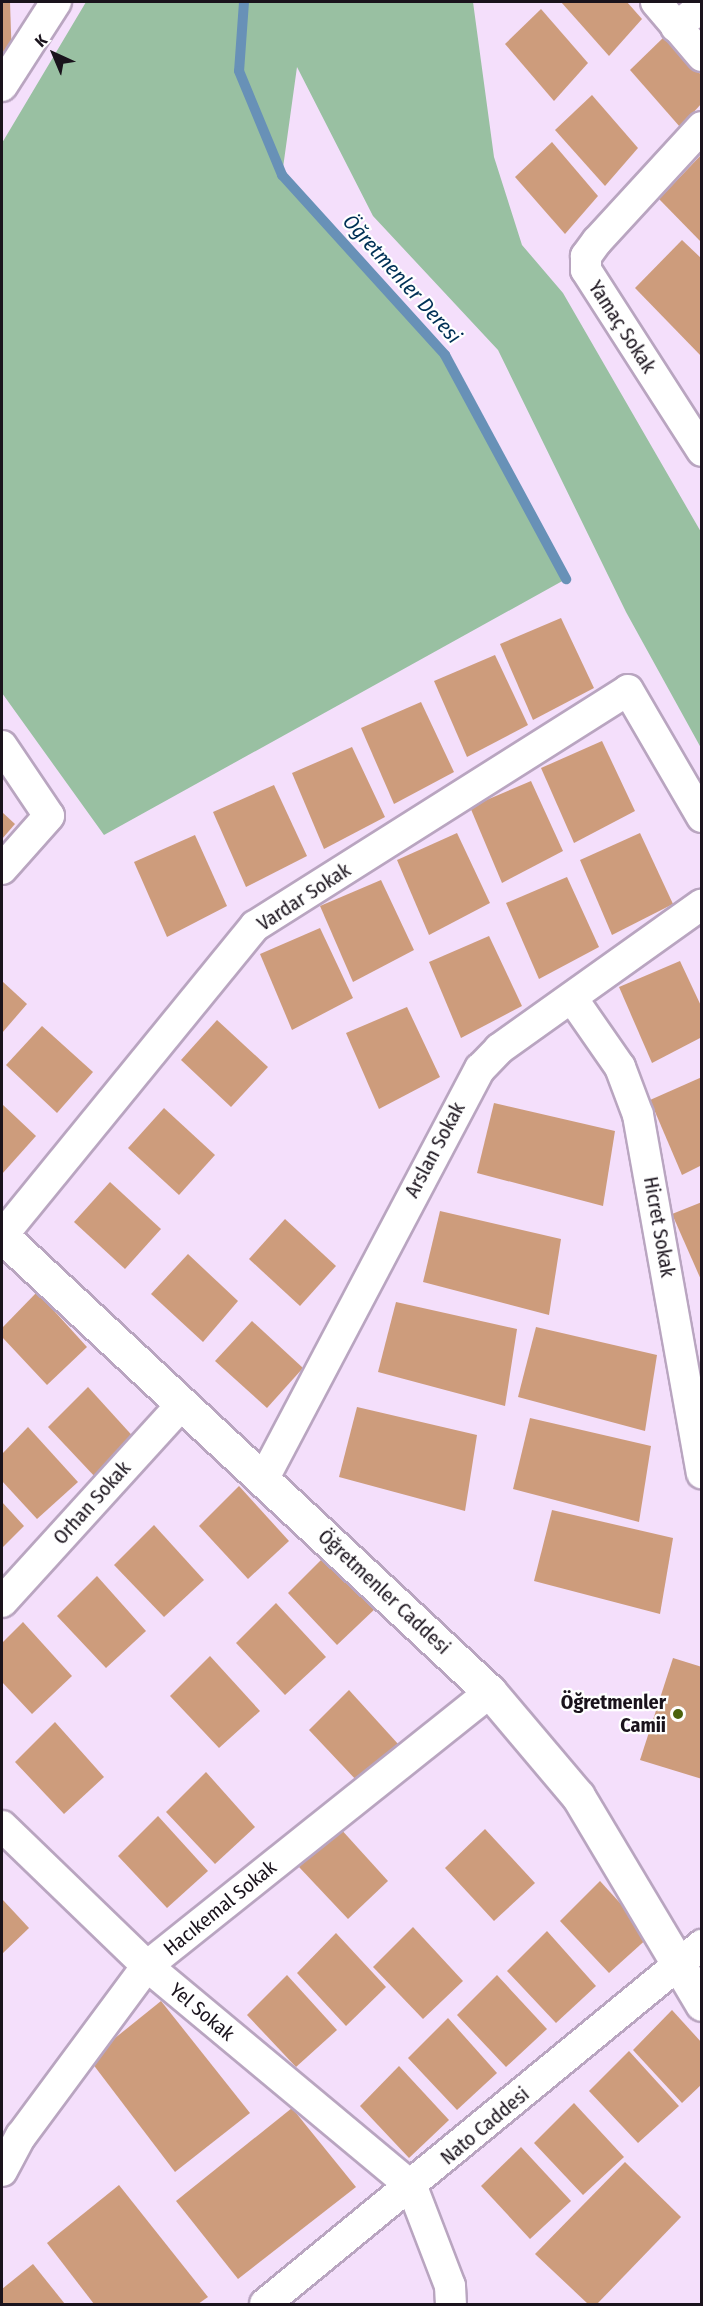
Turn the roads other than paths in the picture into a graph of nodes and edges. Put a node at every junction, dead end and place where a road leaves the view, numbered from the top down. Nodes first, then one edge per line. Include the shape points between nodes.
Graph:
1 (56, 2) edge
2 (656, 2) edge
3 (702, 7) edge
4 (676, 27) junction
5 (702, 56) edge
6 (2, 86) edge
7 (702, 127) edge
8 (702, 451) edge
9 (2, 746) edge
10 (702, 817) edge
11 (2, 869) edge
12 (702, 904) edge
13 (572, 998) junction
14 (2, 1236) edge
15 (182, 1404) junction
16 (702, 1473) edge
17 (264, 1478) junction
18 (2, 1602) edge
19 (489, 1692) junction
20 (2, 1826) edge
21 (691, 1954) edge
22 (147, 1966) junction
23 (702, 2004) edge
24 (2, 2171) edge
25 (412, 2187) junction
26 (265, 2304) edge
27 (451, 2304) edge

1 - 6 street
2 - 4 street
3 - 4 street
4 - 5 street
7 - 8 street, Yamaç Sokak via 597,241 586,256 586,270
9 - 11 street via 49,816
10 - 14 street, Vardar Sokak via 628,690 255,926
12 - 13 street, Arslan Sokak
13 - 16 street, Hicret Sokak via 620,1067 638,1115
13 - 17 street, Arslan Sokak via 499,1049 466,1090
14 - 15 street, Öğretmenler Caddesi
15 - 17 street, Öğretmenler Caddesi
15 - 18 street, Orhan Sokak
17 - 19 street, Öğretmenler Caddesi
19 - 21 street, Öğretmenler Caddesi via 578,1796
19 - 22 street, Hacıkemal Sokak
20 - 22 street, Yel Sokak
21 - 23 street, Öğretmenler Caddesi
21 - 25 street, Nato Caddesi
22 - 24 street, Hacıkemal Sokak via 21,2136
22 - 25 street, Yel Sokak
25 - 26 street, Nato Caddesi
25 - 27 street via 450,2286

